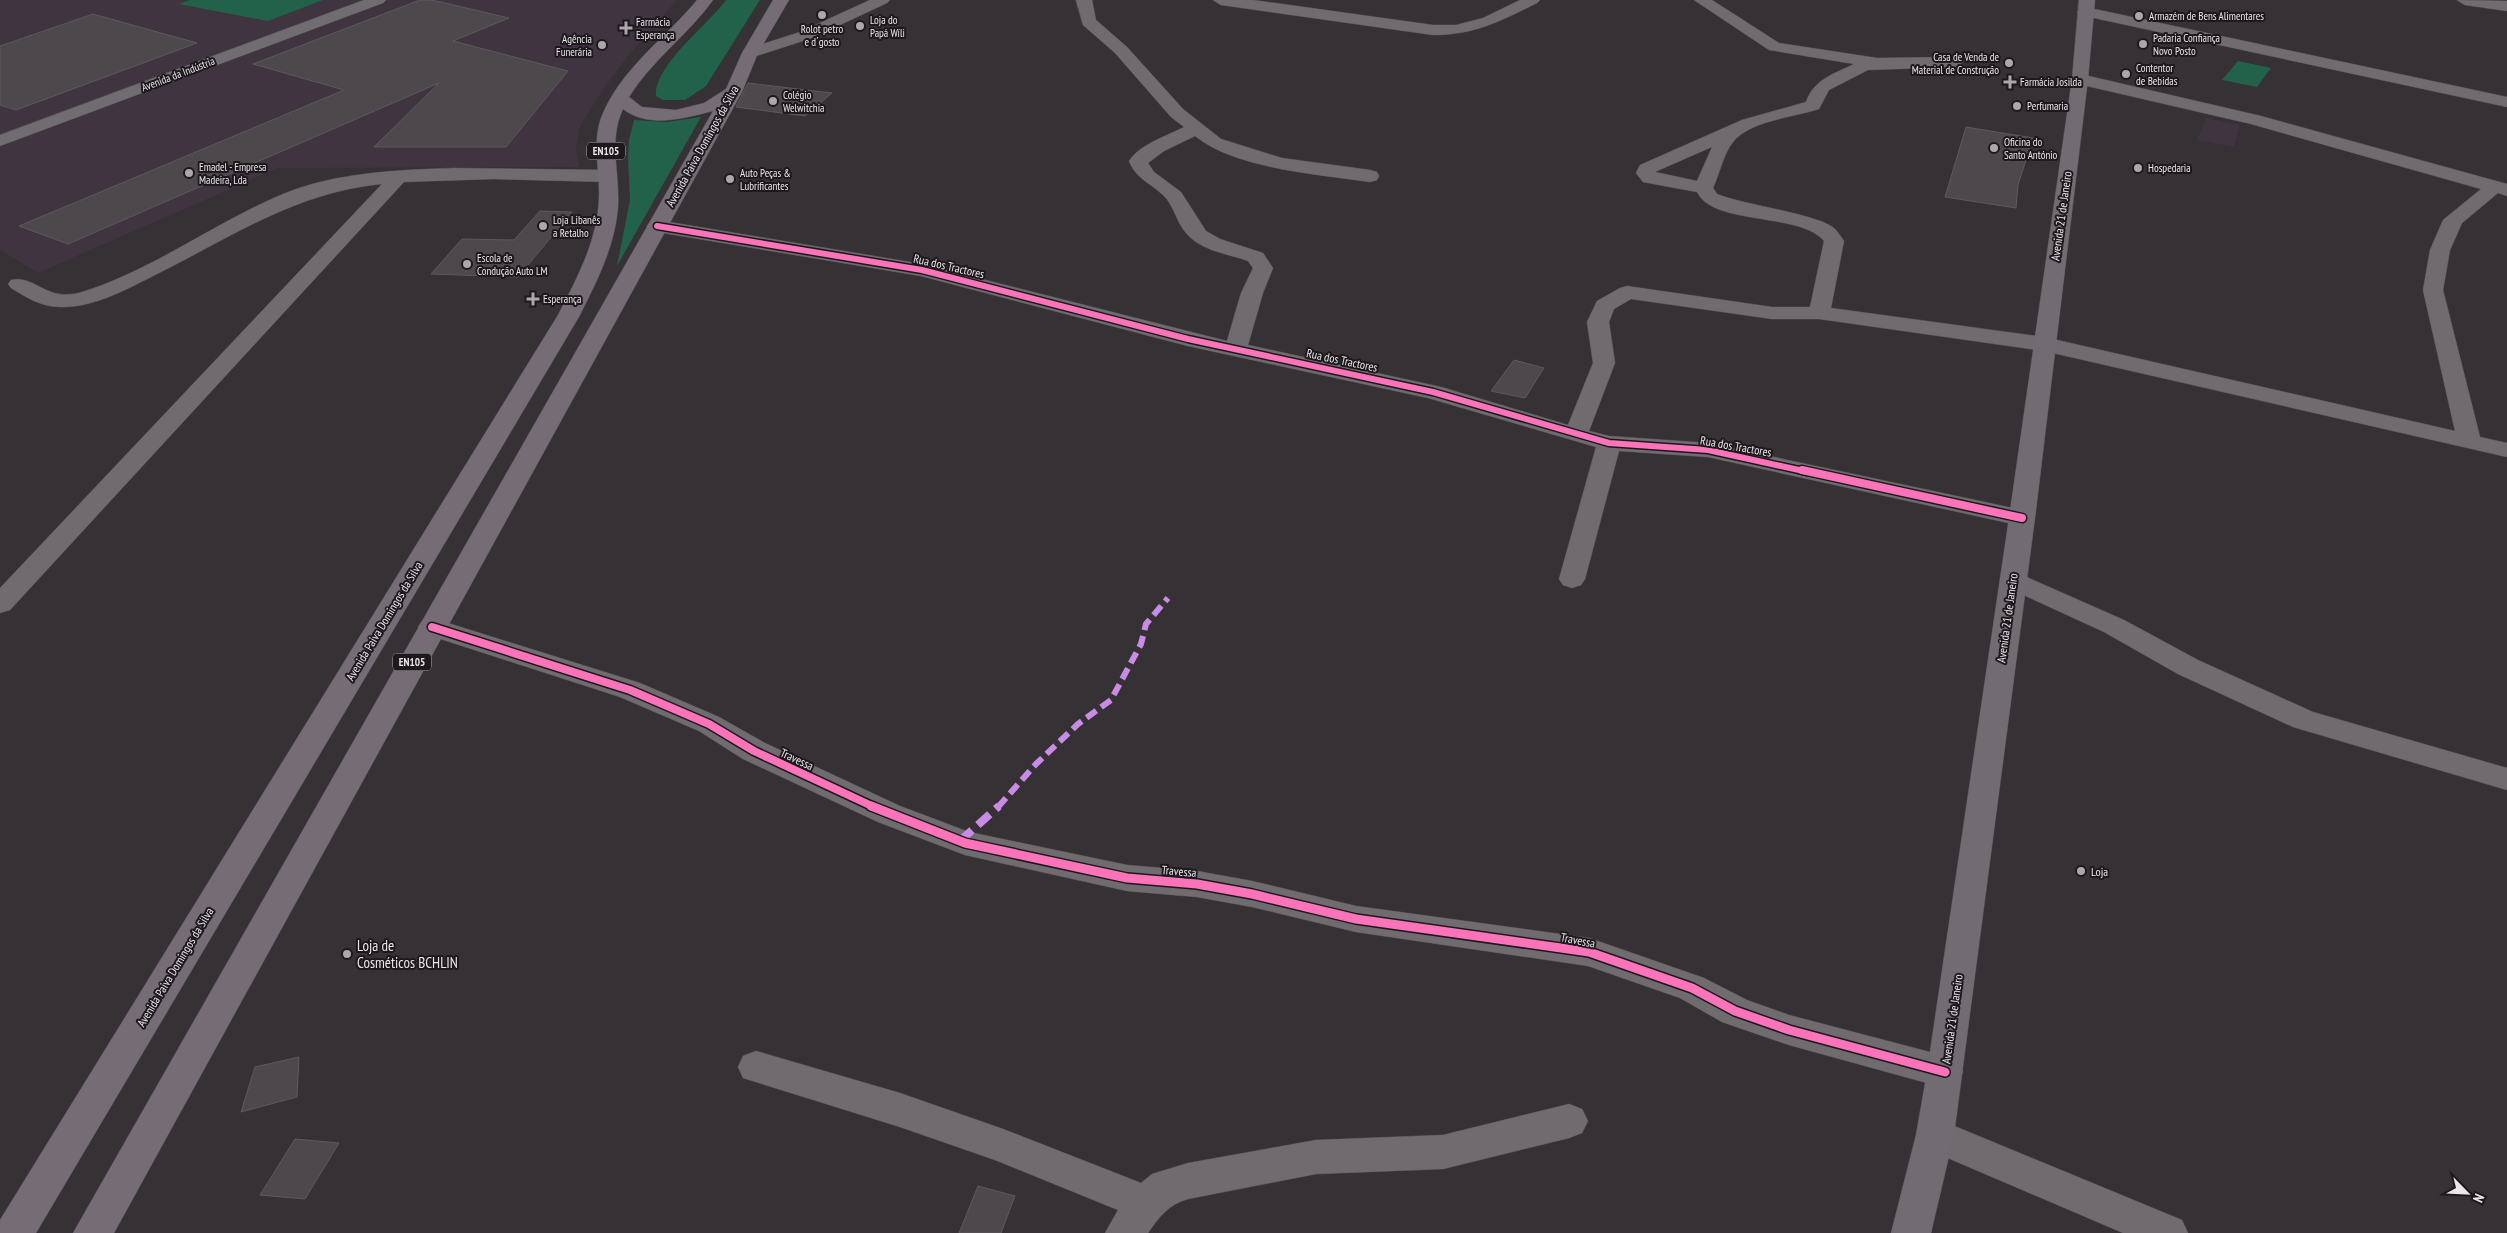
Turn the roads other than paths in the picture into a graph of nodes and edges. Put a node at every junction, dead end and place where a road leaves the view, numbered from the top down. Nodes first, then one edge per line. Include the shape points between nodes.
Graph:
1 (373, 0) edge
2 (378, 0) edge
3 (705, 0) edge
4 (782, 0) edge
5 (882, 0) edge
6 (1084, 0) edge
7 (1221, 0) edge
8 (1532, 0) edge
9 (1702, 0) edge
10 (2465, 0) edge
11 (2086, 6) edge
12 (2507, 6) edge
13 (355, 8) junction
14 (750, 54) junction
15 (1955, 62) dead end
16 (1877, 63) junction
17 (2080, 79) junction
18 (733, 92) junction
19 (620, 98) junction
20 (2507, 102) edge
21 (1195, 129) junction
22 (1732, 131) junction
23 (0, 140) edge
24 (400, 175) junction
25 (608, 176) junction
26 (1370, 176) dead end
27 (1704, 188) junction
28 (2500, 189) edge
29 (657, 226) junction
30 (18, 284) dead end
31 (1818, 313) junction
32 (2044, 344) junction
33 (1236, 349) junction
34 (1576, 436) junction
35 (2469, 441) junction
36 (1608, 443) junction
37 (2507, 450) edge
38 (2022, 518) junction
39 (1572, 579) dead end
40 (2012, 580) junction
41 (0, 604) edge
42 (432, 627) junction
43 (2507, 779) edge
44 (756, 1067) dead end
45 (1945, 1072) junction
46 (1569, 1121) dead end
47 (1935, 1134) junction
48 (1146, 1203) junction
49 (14, 1233) edge
50 (93, 1233) edge
51 (1125, 1233) edge
52 (1912, 1233) edge
53 (2168, 1233) edge

1 - 13 main road, Avenida da Indústria
2 - 13 main road, Avenida da Indústria
3 - 19 main road, Avenida Paiva Domingos da Silva / EN105
4 - 14 main road, Avenida Paiva Domingos da Silva / EN105
5 - 14 street via 806,35
6 - 21 street via 1089,22 1121,50
7 - 8 street via 1433,30 1457,30 1488,21
9 - 16 street via 1776,47
10 - 12 main road
11 - 17 main road, Avenida 21 de Janeiro
11 - 20 street
13 - 23 main road, Avenida da Indústria
14 - 18 main road, Avenida Paiva Domingos da Silva / EN105
15 - 16 street
16 - 22 street via 1863,66 1823,86 1813,105
17 - 28 street via 2256,120
17 - 32 main road, Avenida 21 de Janeiro
18 - 19 main road via 710,107 676,114 636,112
18 - 29 main road, Avenida Paiva Domingos da Silva / EN105
19 - 25 main road, Avenida Paiva Domingos da Silva / EN105 via 606,135
21 - 26 street via 1215,143 1246,154 1282,163
21 - 33 street via 1138,161 1147,176 1171,191 1194,230 1207,242 1256,257 1263,268 1252,293
22 - 27 street via 1721,146
22 - 27 street via 1647,169 1645,173 1650,178
24 - 25 street
24 - 30 street via 302,194 177,258 78,300 59,302
24 - 41 street
25 - 49 main road, Avenida Paiva Domingos da Silva / EN105 via 609,208 603,238 569,315
27 - 31 street via 1709,198 1726,205 1827,232 1834,241
28 - 35 street via 2453,220 2440,250 2433,290
29 - 33 street, Rua dos Tractores via 922,270
29 - 42 main road, Avenida Paiva Domingos da Silva / EN105
31 - 32 street
31 - 34 street via 1772,313 1627,292 1606,306 1598,322 1604,363
32 - 35 street
32 - 38 main road, Avenida 21 de Janeiro
33 - 34 street, Rua dos Tractores via 1433,392
34 - 36 street, Rua dos Tractores
35 - 37 street
36 - 38 street, Rua dos Tractores via 1708,450
36 - 39 street
38 - 40 main road, Avenida 21 de Janeiro
40 - 43 street via 2114,626 2188,668 2303,720
40 - 45 main road, Avenida 21 de Janeiro
42 - 45 street, Travessa via 630,690 709,724 754,751 889,814 966,843 1127,878 1197,884 1252,894 1356,919 1589,952 1692,988 1736,1011 1789,1030
42 - 50 main road, Avenida Paiva Domingos da Silva / EN105
44 - 48 street via 909,1113 1003,1146
45 - 47 main road, Avenida 21 de Janeiro
46 - 48 street via 1443,1152 1316,1157 1188,1181 1166,1187
47 - 52 main road, Avenida 21 de Janeiro
47 - 53 street
48 - 51 street

